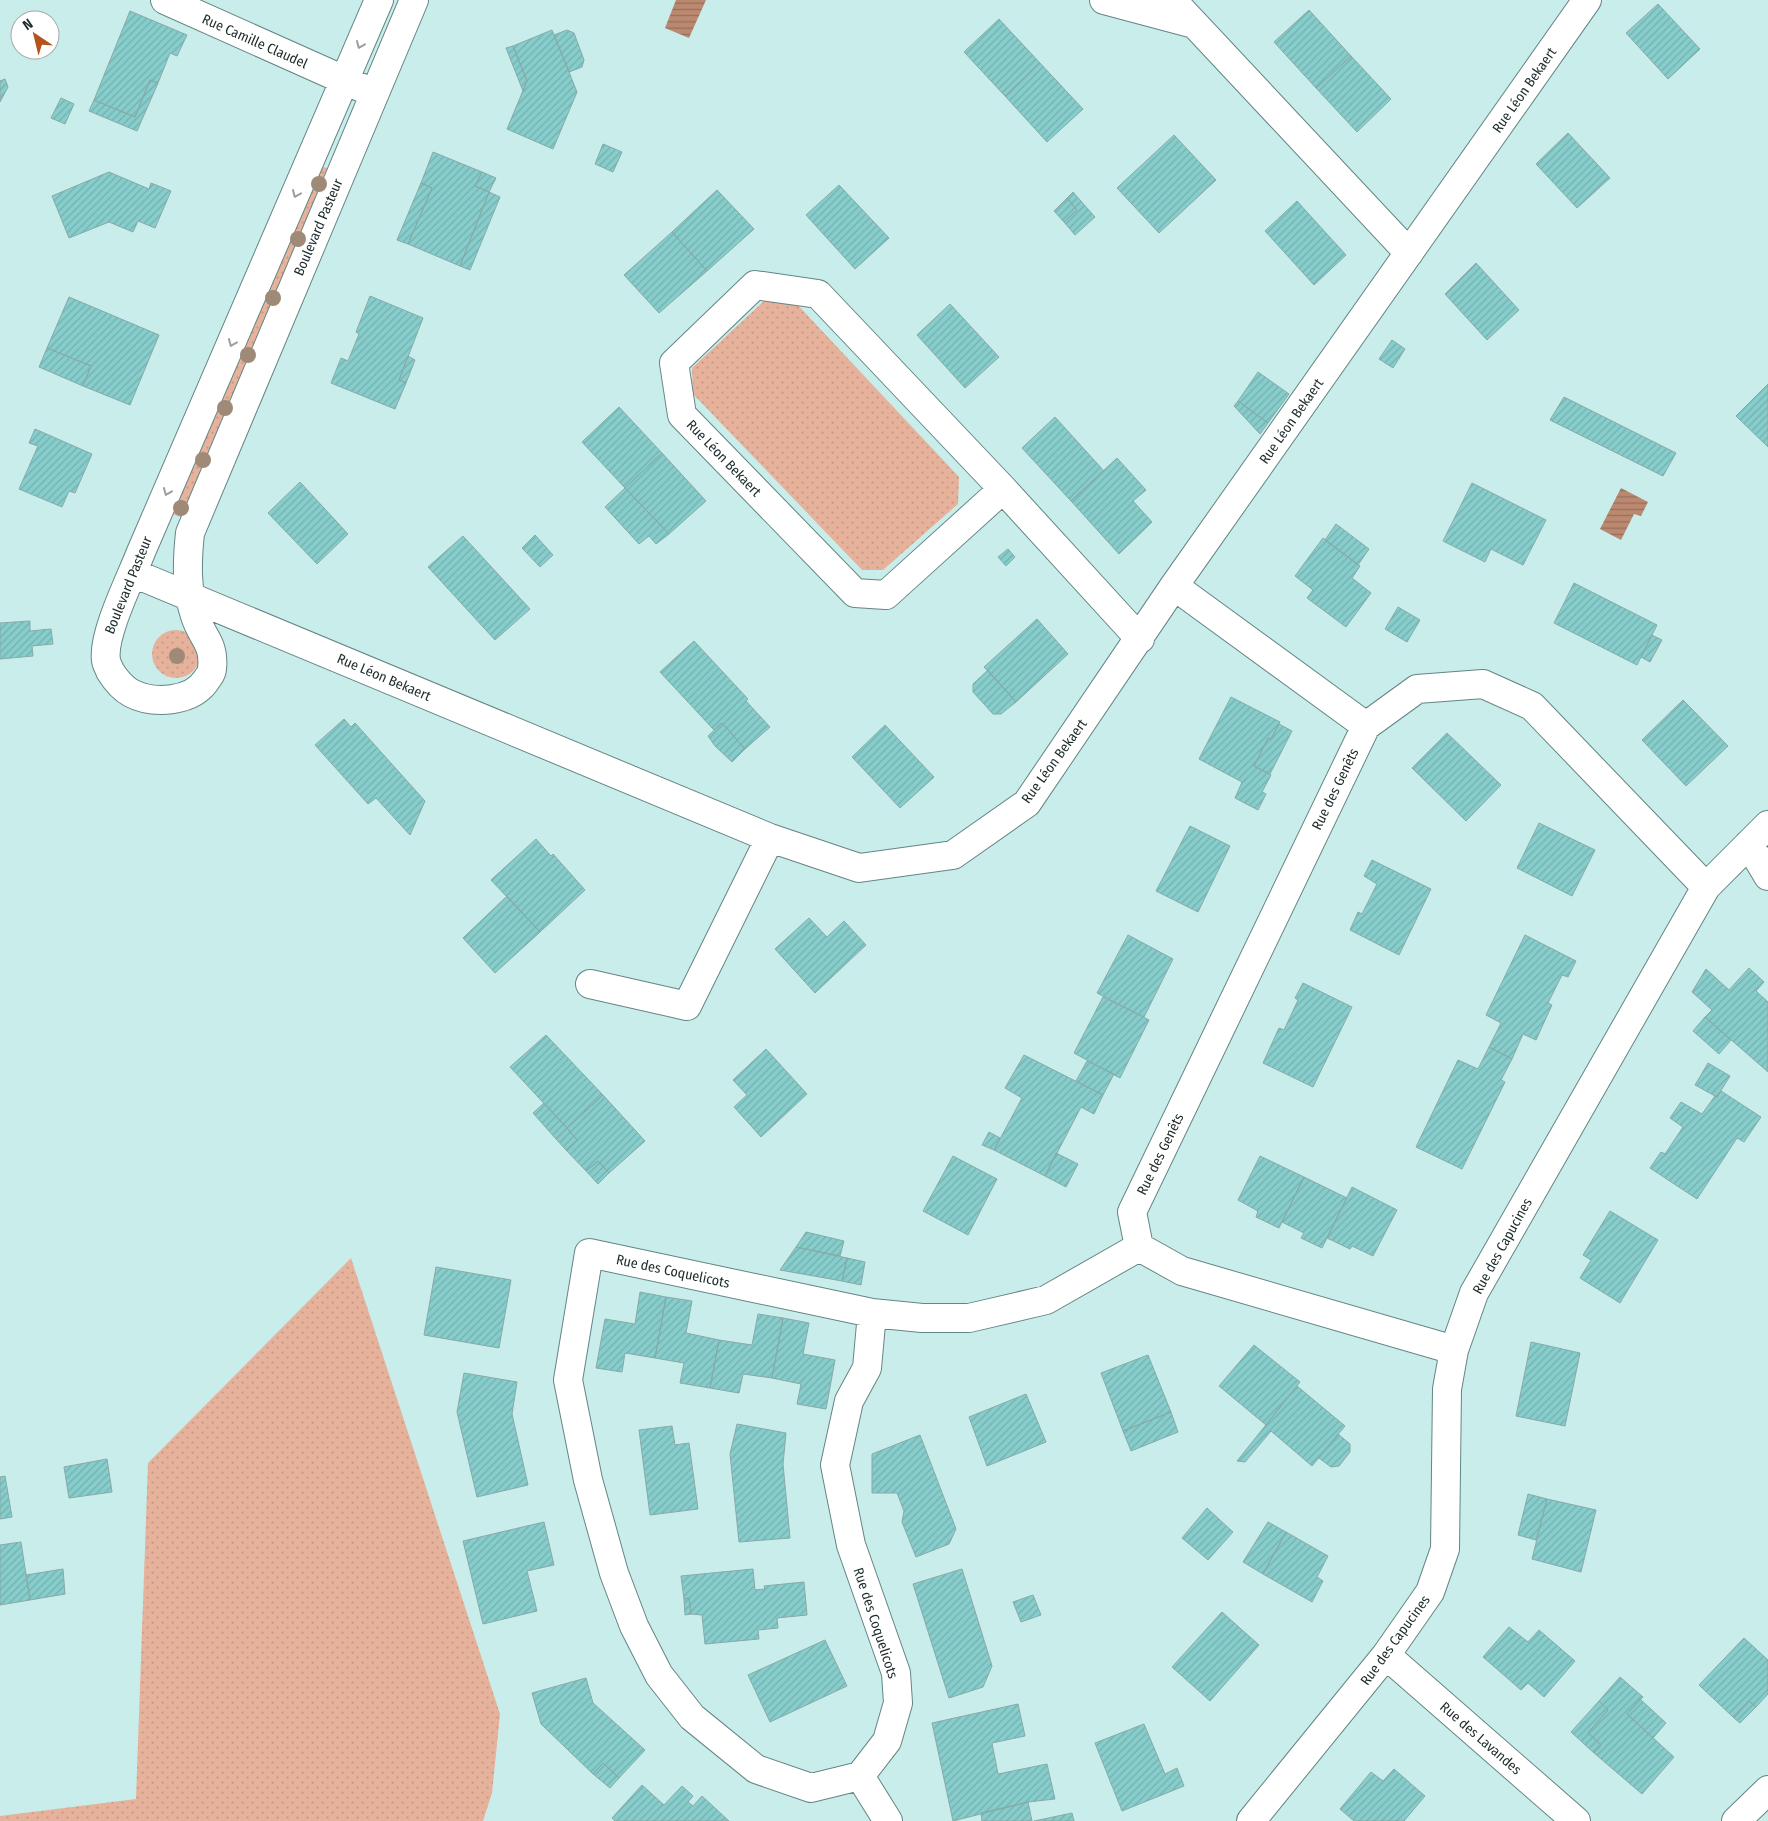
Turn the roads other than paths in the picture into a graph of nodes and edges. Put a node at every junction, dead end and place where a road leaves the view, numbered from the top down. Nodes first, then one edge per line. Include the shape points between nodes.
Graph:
1 (165, 0) edge
2 (379, 0) edge
3 (414, 0) edge
4 (1104, 0) edge
5 (1172, 0) edge
6 (1586, 0) edge
7 (1194, 24) junction
8 (345, 81) junction
9 (374, 94) junction
10 (1409, 253) junction
11 (1003, 489) junction
12 (133, 573) junction
13 (1174, 586) junction
14 (191, 598) junction
15 (1140, 639) junction
16 (1366, 726) junction
17 (1759, 835) edge
18 (770, 838) junction
19 (1768, 876) edge
20 (1706, 887) junction
21 (590, 984) dead end
22 (1140, 1247) junction
23 (872, 1313) junction
24 (1454, 1350) junction
25 (1386, 1655) junction
26 (860, 1776) junction
27 (1768, 1790) edge
28 (888, 1821) edge
29 (1251, 1821) edge
30 (1576, 1821) edge
31 (1736, 1821) edge

1 - 8 street, Rue Camille Claudel
2 -> 8 street, Boulevard Pasteur
3 - 9 street, Boulevard Pasteur
4 - 7 street
5 - 7 street
6 - 10 street, Rue Léon Bekaert
7 - 10 street
8 - 9 street, Rue Camille Claudel
8 -> 12 street, Boulevard Pasteur
9 - 14 street, Boulevard Pasteur via 190,533 187,561
10 - 13 street, Rue Léon Bekaert
11 - 11 street, Rue Léon Bekaert via 818,294 755,285 674,362 682,415 856,593 886,595
11 - 15 street, Rue Léon Bekaert
12 - 14 street
12 - 14 street, Boulevard Pasteur via 106,639 106,662 115,679 131,692 166,699 202,688 212,671 212,648 195,617
13 - 15 street, Rue Léon Bekaert
13 - 16 street
14 - 18 street, Rue Léon Bekaert
15 - 18 street, Rue Léon Bekaert via 1027,803 953,855 859,868
16 - 20 street, Rue des Genêts via 1417,689 1484,684 1532,706
16 - 22 street, Rue des Genêts via 1132,1212
17 - 19 street
17 - 20 street, Rue des Capucines
18 - 21 street via 687,1006
20 - 24 street, Rue des Capucines via 1474,1293
22 - 23 street via 1046,1300 970,1318
22 - 24 street via 1182,1270
23 - 26 street, Rue des Coquelicots via 867,1368 849,1401 835,1465 851,1545 896,1673 898,1703 886,1741
23 - 26 street, Rue des Coquelicots via 590,1253 568,1380 588,1480 614,1573 634,1626 659,1676 692,1717 756,1770 811,1788
24 - 25 street, Rue des Capucines via 1447,1389 1445,1549 1430,1592
25 - 29 street, Rue des Capucines
25 - 30 street, Rue des Lavandes
26 - 28 street
27 - 31 street

